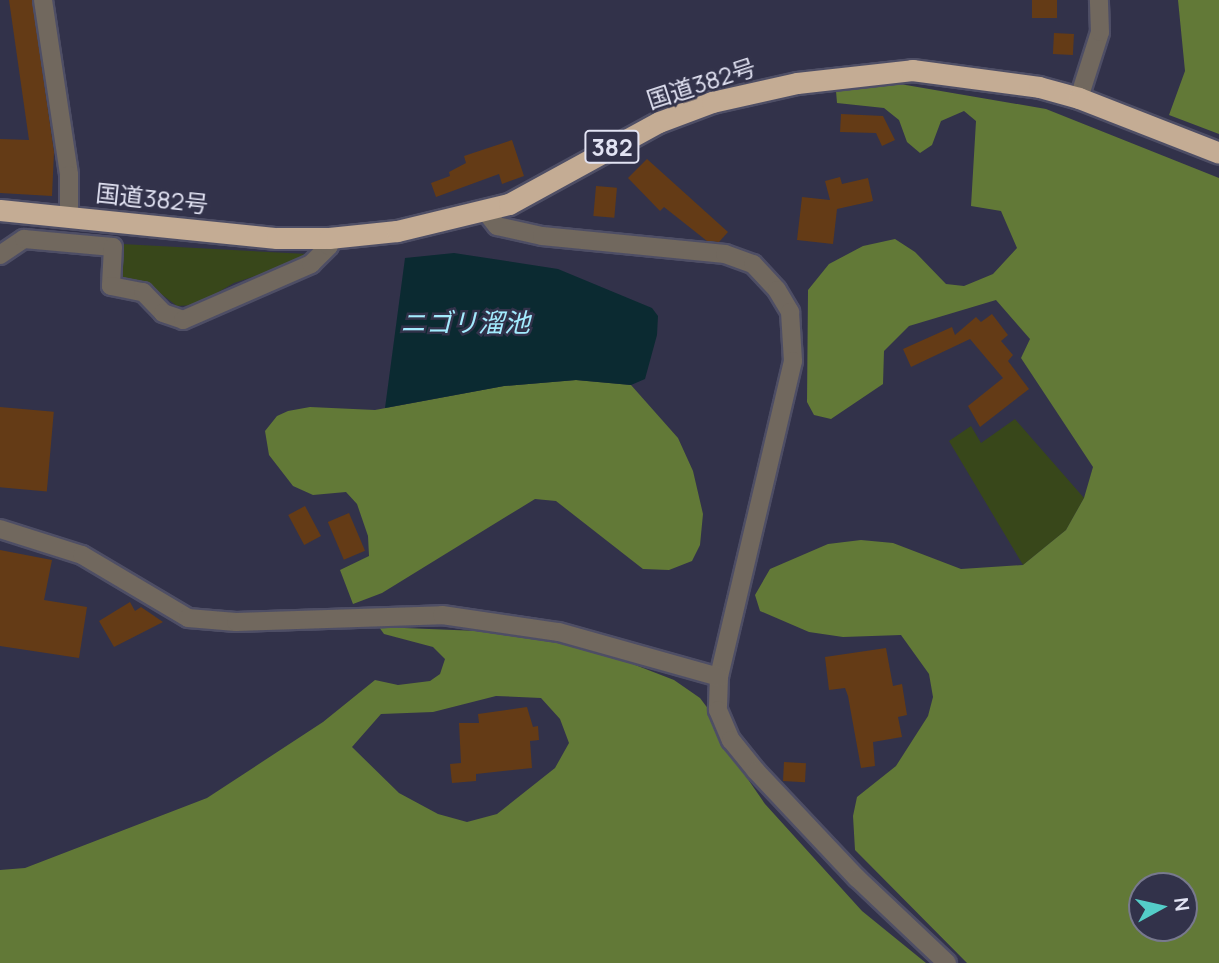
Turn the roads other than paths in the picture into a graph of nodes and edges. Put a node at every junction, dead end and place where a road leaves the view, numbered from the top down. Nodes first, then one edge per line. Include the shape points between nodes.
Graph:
1 (43, 0) edge
2 (1099, 0) edge
3 (1079, 98) junction
4 (1219, 153) edge
5 (0, 210) edge
6 (486, 212) junction
7 (69, 215) junction
8 (329, 238) junction
9 (0, 255) edge
10 (0, 529) edge
11 (719, 677) junction
12 (947, 963) edge

1 - 7 street via 69,175
2 - 3 street via 1100,32
3 - 4 highway, 国道382号 / 382
3 - 6 highway, 国道382号 / 382 via 1009,80 912,70 763,89 659,122 535,192
5 - 7 highway, 国道382号 / 382
6 - 8 highway, 国道382号 / 382 via 397,231
6 - 11 street via 496,226 542,236 738,257 762,271 790,312 794,334 788,391
7 - 8 highway, 国道382号 / 382 via 277,237
8 - 9 street via 329,246 311,264 183,320 163,313 143,292 111,286 113,247 23,239
10 - 11 street via 82,555 188,618 236,622 442,615 559,632
11 - 12 street via 718,710 731,740 857,878

